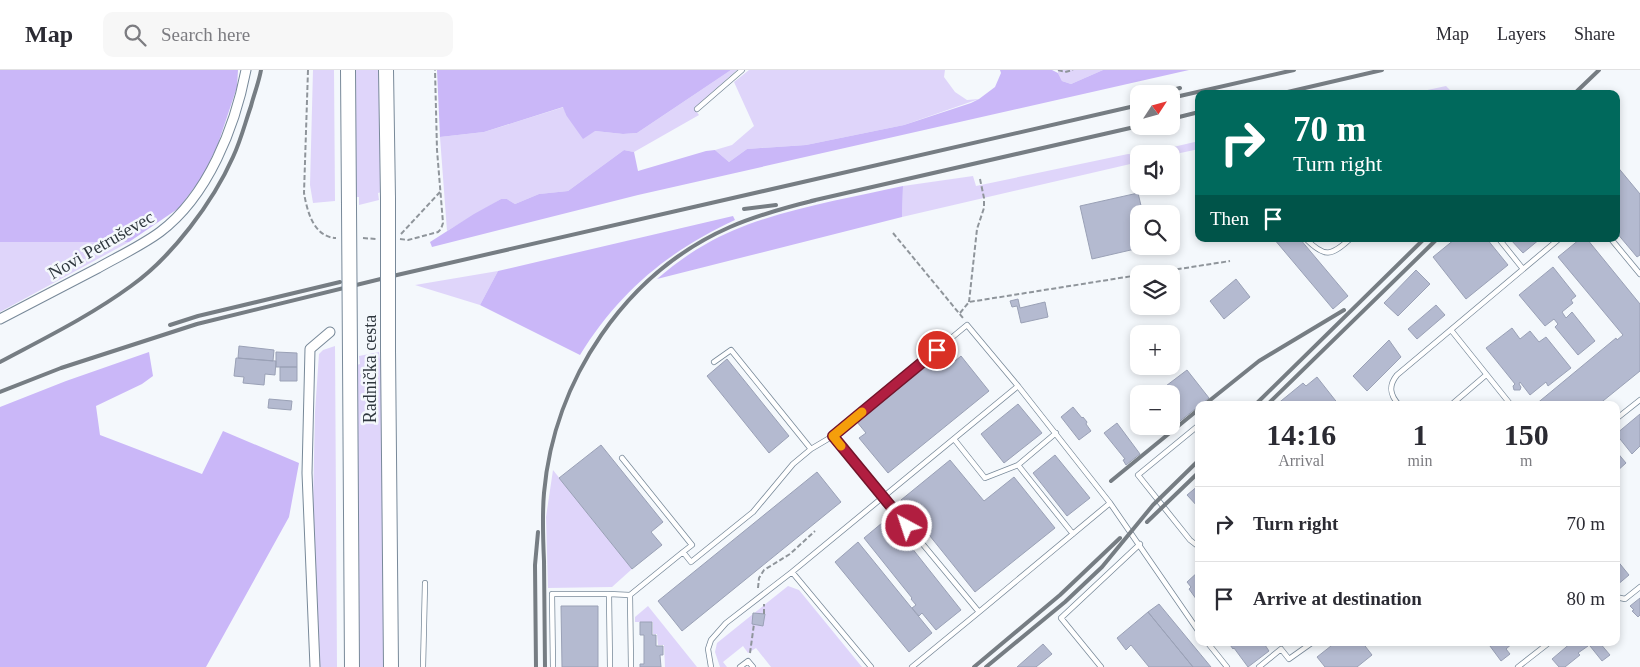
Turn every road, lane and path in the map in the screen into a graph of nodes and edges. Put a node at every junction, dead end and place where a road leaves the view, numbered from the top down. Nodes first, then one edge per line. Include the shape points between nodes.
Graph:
1 (246, 70) edge
2 (348, 70) edge
3 (386, 70) edge
4 (742, 70) edge
5 (1058, 70) edge
6 (1073, 70) edge
7 (697, 110) dead end
8 (980, 179) dead end
9 (440, 192) dead end
10 (893, 233) dead end
11 (395, 239) dead end
12 (1309, 242) edge
13 (1346, 242) edge
14 (1501, 242) edge
15 (1555, 242) edge
16 (1614, 242) edge
17 (1230, 261) dead end
18 (1180, 269) edge
19 (1523, 269) junction
20 (1640, 274) edge
21 (1130, 276) edge
22 (969, 302) junction
23 (960, 313) junction
24 (0, 320) edge
25 (967, 325) junction
26 (1451, 330) junction
27 (330, 332) dead end
28 (714, 362) dead end
29 (1486, 376) junction
30 (1018, 386) junction
31 (1640, 400) edge
32 (1395, 401) edge
33 (1456, 401) edge
34 (1507, 401) edge
35 (1620, 416) edge
36 (1195, 428) edge
37 (1056, 433) junction
38 (833, 436) junction
39 (954, 438) junction
40 (811, 449) junction
41 (622, 458) dead end
42 (1018, 465) junction
43 (884, 497) junction
44 (1110, 503) junction
45 (815, 531) dead end
46 (1073, 534) junction
47 (1140, 544) junction
48 (1195, 544) edge
49 (683, 552) junction
50 (792, 572) junction
51 (425, 582) dead end
52 (1640, 587) edge
53 (609, 594) junction
54 (630, 595) junction
55 (761, 596) junction
56 (1620, 598) edge
57 (979, 612) junction
58 (764, 614) dead end
59 (754, 624) dead end
60 (1195, 626) edge
61 (1210, 646) edge
62 (1279, 646) edge
63 (1307, 646) edge
64 (1545, 646) edge
65 (1281, 649) junction
66 (751, 665) edge
67 (315, 667) edge
68 (352, 667) edge
69 (391, 667) edge
70 (423, 667) edge
71 (553, 667) edge
72 (610, 667) edge
73 (631, 667) edge
74 (711, 667) edge
75 (740, 667) edge
76 (871, 667) edge
77 (912, 667) edge
78 (1101, 667) edge
79 (1227, 667) edge
80 (1258, 667) edge
81 (1518, 667) edge

1 - 24 street, Novi Petruševec via 236,110 210,174 174,220 133,249
2 - 68 main road, Radnička cesta, bridge
3 - 69 main road, Radnička cesta, bridge
4 - 7 lane
5 - 6 path
8 - 22 path via 984,208 977,229
9 - 11 path
10 - 23 path
12 - 13 lane via 1327,254
14 - 19 lane
15 - 19 lane
16 - 20 lane
17 - 18 path
19 - 26 lane
21 - 22 path
22 - 23 path
23 - 25 path
25 - 30 lane
25 - 38 lane
26 - 29 lane
26 - 32 lane via 1392,380 1391,392
27 - 67 street via 310,348 306,473
28 - 40 lane via 731,350
29 - 33 lane
29 - 34 lane
30 - 37 lane
30 - 39 lane
31 - 35 lane
36 - 48 lane via 1138,475
37 - 42 lane
37 - 44 lane
38 - 40 lane
38 - 43 lane
39 - 42 lane via 985,478
39 - 43 lane
40 - 49 lane via 793,464 753,512 692,562
41 - 49 lane via 692,545
42 - 46 lane
43 - 50 lane
43 - 57 lane
44 - 46 lane
44 - 47 lane
45 - 55 path via 761,574 758,588
46 - 57 lane
47 - 60 lane
47 - 78 lane via 1061,618
49 - 54 lane
50 - 55 lane
50 - 76 lane
51 - 70 lane
52 - 56 lane via 1625,599
53 - 54 lane
53 - 71 lane via 552,594
53 - 72 lane
54 - 73 lane
55 - 58 path
55 - 74 lane via 711,640 708,649
57 - 77 lane
59 - 66 path
61 - 79 lane
62 - 65 lane
63 - 65 lane via 1289,659
64 - 81 lane
65 - 80 lane
66 - 75 lane via 748,661

